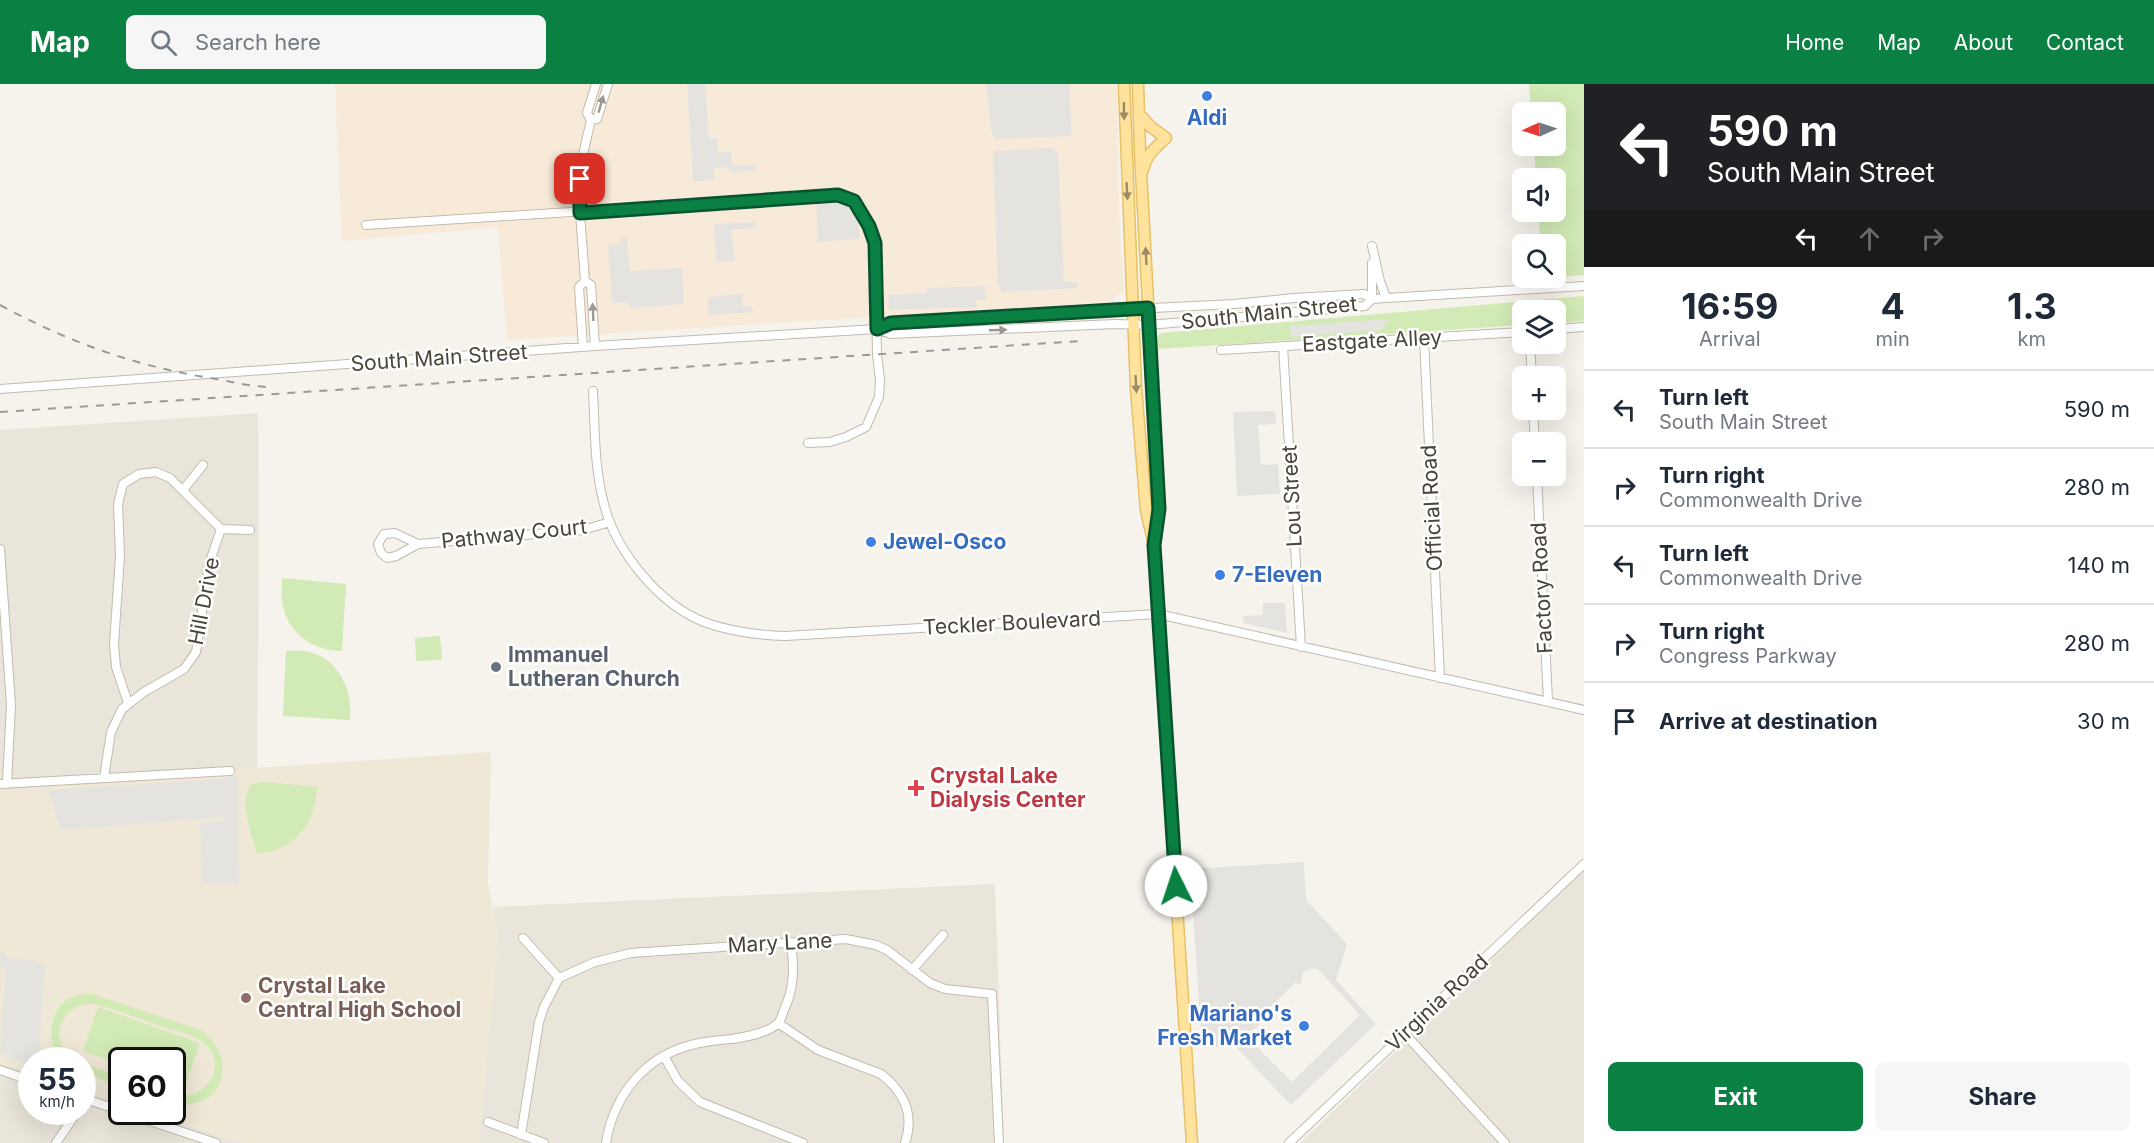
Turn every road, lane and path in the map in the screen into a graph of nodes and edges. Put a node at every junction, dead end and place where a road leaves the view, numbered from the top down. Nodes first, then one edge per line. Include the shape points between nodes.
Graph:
1 (596, 84) edge
2 (608, 84) edge
3 (1124, 84) edge
4 (1138, 84) edge
5 (1139, 114) junction
6 (591, 120) junction
7 (1141, 176) junction
8 (580, 213) junction
9 (366, 225) dead end
10 (585, 281) junction
11 (1584, 286) edge
12 (1386, 298) junction
13 (1372, 299) junction
14 (1148, 308) junction
15 (1133, 309) junction
16 (1134, 325) junction
17 (1149, 325) junction
18 (1584, 327) edge
19 (1566, 328) edge
20 (877, 329) junction
21 (1512, 334) edge
22 (1424, 339) junction
23 (595, 346) junction
24 (1283, 346) junction
25 (584, 347) junction
26 (1221, 350) dead end
27 (0, 389) edge
28 (593, 391) dead end
29 (808, 443) dead end
30 (203, 465) dead end
31 (1537, 486) edge
32 (183, 490) junction
33 (610, 522) junction
34 (221, 530) junction
35 (250, 530) dead end
36 (418, 544) junction
37 (1154, 545) junction
38 (0, 549) edge
39 (1158, 614) junction
40 (3, 621) edge
41 (1301, 647) junction
42 (1440, 678) junction
43 (1548, 701) junction
44 (128, 703) junction
45 (1584, 710) edge
46 (230, 771) dead end
47 (104, 778) junction
48 (4, 783) edge
49 (1584, 864) edge
50 (943, 935) dead end
51 (523, 938) dead end
52 (791, 942) junction
53 (912, 970) junction
54 (559, 978) junction
55 (778, 1023) junction
56 (1405, 1034) junction
57 (664, 1056) junction
58 (0, 1070) edge
59 (18, 1076) edge
60 (488, 1122) dead end
61 (68, 1125) edge
62 (157, 1125) edge
63 (521, 1135) junction
64 (195, 1140) edge
65 (56, 1143) edge
66 (216, 1143) edge
67 (544, 1143) edge
68 (606, 1143) edge
69 (803, 1143) edge
70 (905, 1143) edge
71 (999, 1143) edge
72 (1192, 1143) edge
73 (1289, 1143) edge
74 (1505, 1143) edge

1 - 6 street via 586,113
6 -> 2 street via 597,119
3 -> 15 main road
4 - 5 main road
5 - 7 main road
5 - 7 main road via 1166,138 1150,152
6 - 8 street via 581,163
14 -> 7 main road
8 - 9 street
8 - 10 street
8 - 20 street via 838,195 849,199 854,201 873,235
23 -> 10 street via 591,285
10 - 25 street via 579,287
11 - 12 street, South Main Street
12 - 13 street, South Main Street
12 - 13 street via 1372,246
13 - 14 street, South Main Street via 1364,294
13 - 17 street, South Main Street via 1365,306
14 - 15 street, South Main Street
14 - 17 main road
15 - 16 main road
15 - 20 street, South Main Street via 891,323
16 - 17 street, South Main Street
20 -> 16 street, South Main Street via 891,334
16 -> 37 main road via 1146,510
17 - 37 main road via 1159,509
18 - 19 street
20 - 23 street, South Main Street
20 - 29 street via 879,398 866,427 846,438
21 - 22 street, Eastgate Alley
22 - 24 street, Eastgate Alley
22 - 42 street, Official Road
23 - 25 street, South Main Street
24 - 26 street, Eastgate Alley
24 - 41 street, Lou Street
25 - 27 street, South Main Street
28 - 33 street, Teckler Boulevard via 597,460
30 - 32 street
31 - 43 street, Factory Road
32 - 34 street
32 - 44 street via 164,474 149,472 123,484 118,504 120,556 114,644 116,667
33 - 36 street, Pathway Court via 583,530
33 - 39 street, Teckler Boulevard via 641,574 679,608 702,621 755,635 824,635
34 - 35 street
34 - 44 street, Hill Drive via 209,564 196,652 184,669
36 - 36 street, Pathway Court via 395,533 384,534 378,544 387,558
37 - 39 main road
38 - 40 street
39 - 41 street, Teckler Boulevard
39 - 72 main road
40 - 48 street via 11,705
41 - 42 street, Teckler Boulevard
42 - 43 street, Teckler Boulevard
43 - 45 street, Teckler Boulevard
44 - 47 street, Hill Drive via 111,732
46 - 47 street
47 - 48 street
49 - 56 street, Virginia Road
50 - 53 street
51 - 54 street
52 - 53 street, Mary Lane via 846,939 876,945
52 - 54 street, Mary Lane via 631,953 610,957
52 - 55 street via 791,996
53 - 71 street, Mary Lane via 945,989 992,994
54 - 63 street via 539,1022
55 - 57 street via 751,1036 696,1044
55 - 70 street via 818,1050 888,1080 900,1092 908,1111
56 - 73 street, Virginia Road
56 - 74 street
57 - 68 street via 631,1082 615,1108
57 - 69 street via 678,1081 700,1102
58 - 59 street
60 - 63 street
61 - 65 street
62 - 64 street
63 - 67 street
64 - 66 street

